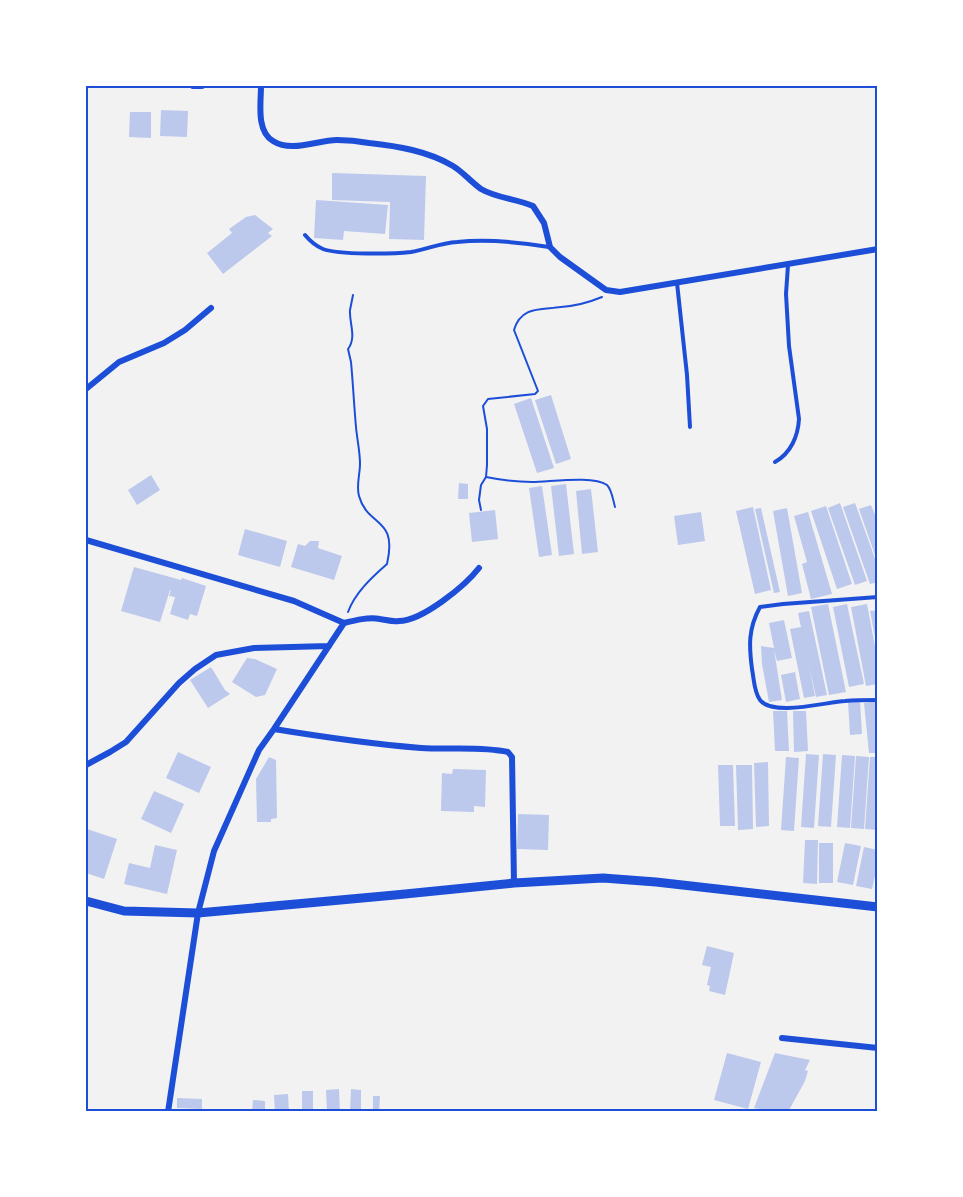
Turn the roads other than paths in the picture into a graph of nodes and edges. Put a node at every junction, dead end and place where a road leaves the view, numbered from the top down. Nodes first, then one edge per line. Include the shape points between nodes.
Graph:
1 (193, 86) edge
2 (202, 86) edge
3 (261, 86) edge
4 (305, 235) dead end
5 (550, 247) junction
6 (878, 249) edge
7 (788, 265) junction
8 (677, 283) junction
9 (211, 308) dead end
10 (86, 389) edge
11 (690, 427) dead end
12 (775, 462) dead end
13 (86, 540) edge
14 (479, 568) dead end
15 (878, 597) edge
16 (344, 623) junction
17 (329, 646) junction
18 (878, 699) edge
19 (274, 729) junction
20 (86, 765) edge
21 (514, 883) junction
22 (86, 901) edge
23 (878, 907) edge
24 (198, 913) junction
25 (782, 1038) dead end
26 (878, 1048) edge
27 (168, 1112) edge

1 - 2 street
3 - 5 street via 262,122 272,141 291,146 336,140 367,142 438,158 482,189 534,206 544,223
4 - 5 lane via 314,244 333,252 389,254 470,241
5 - 8 street via 610,291
6 - 7 street
7 - 8 street
7 - 12 lane via 789,346 799,419 793,443
8 - 11 lane
9 - 10 street via 179,335 119,362
13 - 16 street via 294,601
14 - 16 street via 438,603 410,619 359,619
15 - 18 lane via 760,607 753,619 749,648 755,688 760,701 770,706 789,708
16 - 17 street
17 - 19 street
17 - 20 street via 254,648 216,655 180,683 126,741
19 - 21 street via 348,741 508,752 513,762
19 - 24 street via 259,750 214,851
21 - 23 main road via 603,878
21 - 24 main road
22 - 24 main road via 124,911
24 - 27 street
25 - 26 street

